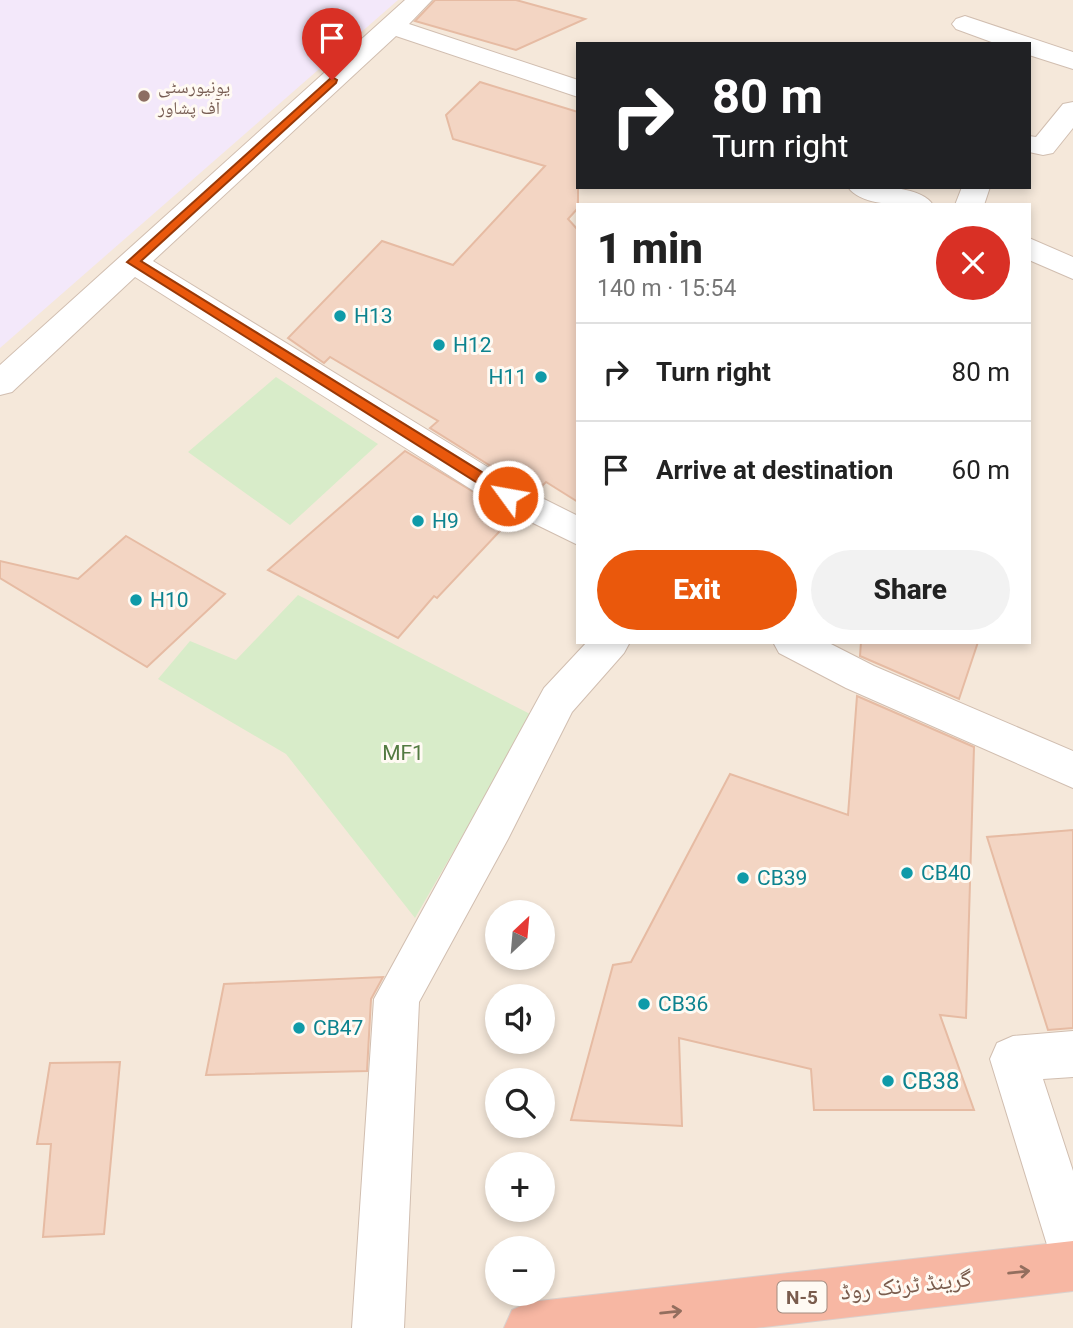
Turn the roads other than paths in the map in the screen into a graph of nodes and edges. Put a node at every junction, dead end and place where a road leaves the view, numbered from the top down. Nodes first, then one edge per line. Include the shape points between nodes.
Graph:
1 (420, 0) edge
2 (965, 24) dead end
3 (391, 26) junction
4 (1016, 42) edge
5 (1031, 47) edge
6 (1073, 61) edge
7 (576, 88) edge
8 (1073, 110) edge
9 (1031, 144) edge
10 (868, 189) edge
11 (913, 203) edge
12 (1031, 249) edge
13 (133, 262) junction
14 (1073, 269) edge
15 (0, 384) edge
16 (576, 530) edge
17 (609, 644) edge
18 (796, 644) edge
19 (1073, 770) edge
20 (1073, 1054) edge
21 (1073, 1248) edge
22 (1073, 1266) edge
23 (378, 1328) edge
24 (530, 1328) edge

1 - 3 street
2 - 4 street
3 - 7 street
3 - 13 street
5 - 6 street
8 - 9 street via 1043,147
10 - 11 street
12 - 14 street
13 - 15 street
13 - 16 street via 508,496
17 - 23 street via 558,700 397,999
18 - 19 street via 860,677
20 - 21 street via 1013,1059
24 -> 22 highway, گرینڈ ٹرنک روڈ / N-5

